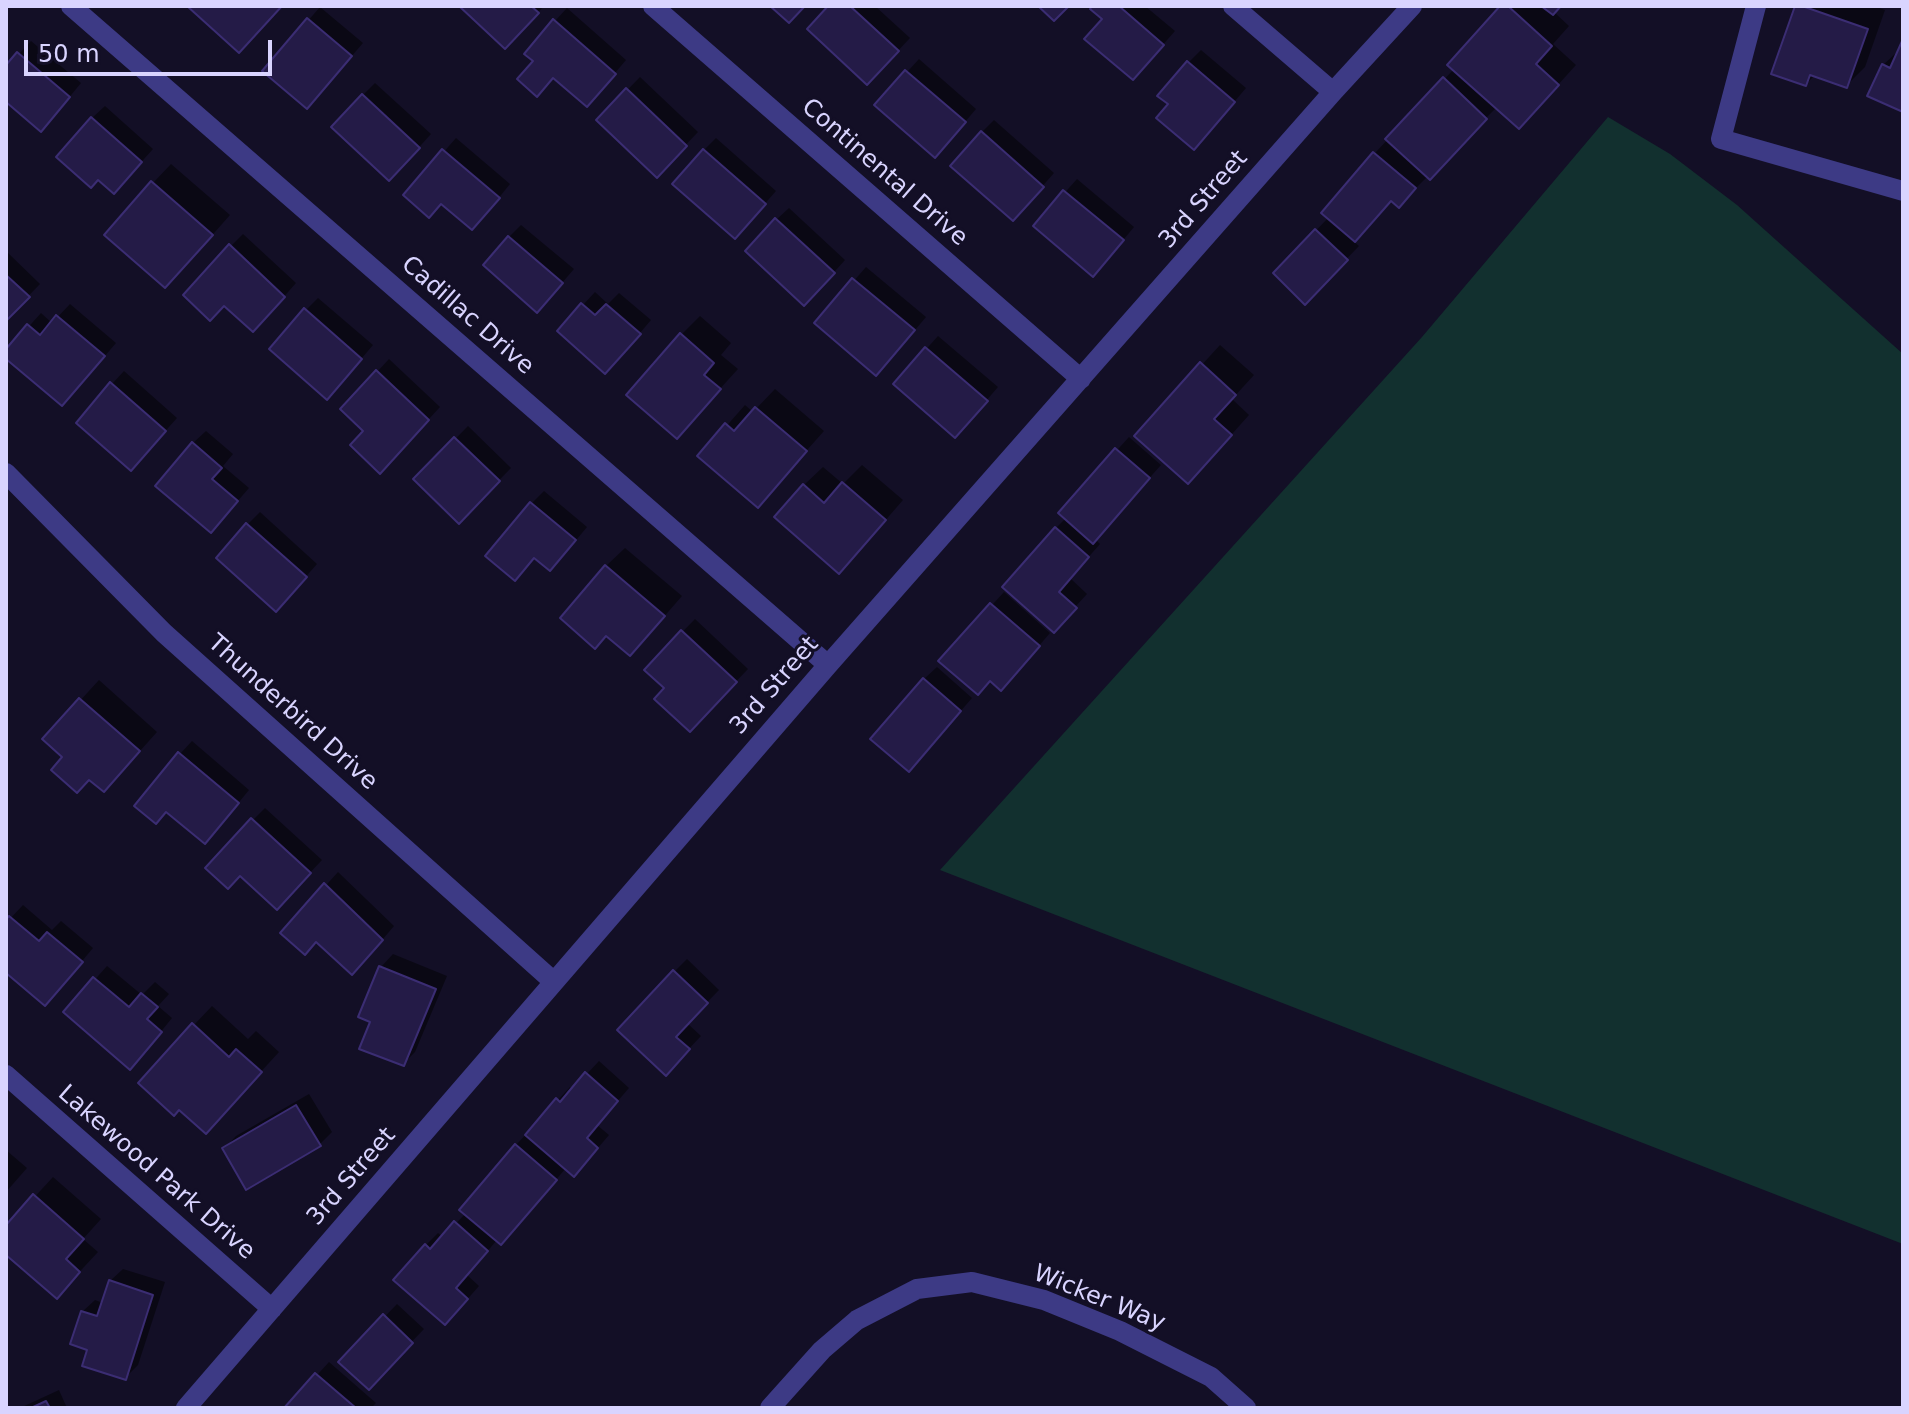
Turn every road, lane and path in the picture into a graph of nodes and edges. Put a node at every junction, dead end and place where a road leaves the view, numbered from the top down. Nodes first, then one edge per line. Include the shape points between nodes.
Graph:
1 (71, 6) edge
2 (653, 6) edge
3 (1233, 6) edge
4 (1412, 6) edge
5 (1756, 6) edge
6 (1333, 92) junction
7 (1903, 191) edge
8 (1081, 379) junction
9 (6, 473) edge
10 (828, 665) junction
11 (554, 982) junction
12 (6, 1075) edge
13 (272, 1309) junction
14 (186, 1408) edge
15 (770, 1408) edge
16 (1246, 1408) edge

1 - 10 street, Cadillac Drive
2 - 8 street, Continental Drive
3 - 6 street
4 - 6 street, 3rd Street
5 - 7 street via 1721,139
6 - 8 street, 3rd Street
8 - 10 street, 3rd Street
9 - 11 street, Thunderbird Drive via 164,633
10 - 11 street, 3rd Street
11 - 13 street, 3rd Street
12 - 13 street, Lakewood Park Drive
13 - 14 street, 3rd Street
15 - 16 street, Wicker Way via 857,1320 917,1289 972,1282 1044,1300 1120,1331 1211,1377

